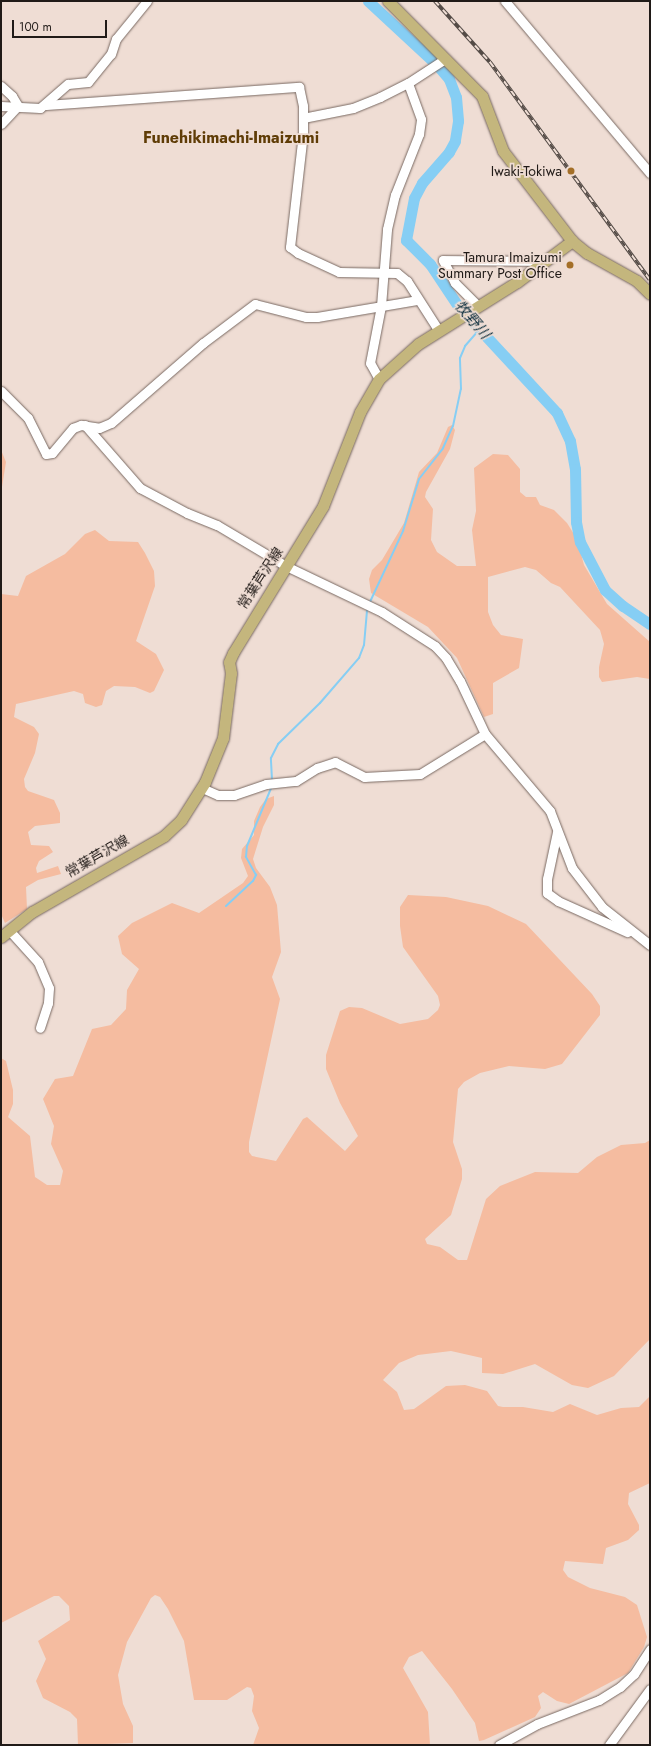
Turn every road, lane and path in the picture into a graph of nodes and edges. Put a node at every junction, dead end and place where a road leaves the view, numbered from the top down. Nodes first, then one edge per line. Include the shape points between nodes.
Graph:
1 (147, 1) edge
2 (388, 1) edge
3 (505, 1) edge
4 (443, 60) junction
5 (411, 81) junction
6 (1, 86) edge
7 (46, 104) junction
8 (1, 106) edge
9 (18, 106) junction
10 (303, 118) junction
11 (1, 124) edge
12 (650, 173) edge
13 (572, 241) junction
14 (545, 261) junction
15 (384, 272) junction
16 (650, 294) edge
17 (417, 300) junction
18 (381, 306) junction
19 (478, 306) junction
20 (439, 331) junction
21 (379, 379) junction
22 (1, 391) edge
23 (85, 425) junction
24 (286, 566) junction
25 (485, 734) junction
26 (202, 788) junction
27 (557, 832) junction
28 (5, 934) edge
29 (638, 936) junction
30 (650, 945) edge
31 (40, 1028) dead end
32 (650, 1649) edge
33 (650, 1689) edge
34 (499, 1745) edge
35 (609, 1745) edge

1 - 7 street via 116,39 111,54 100,70 88,82 68,84
2 - 4 main road
3 - 12 street
4 - 5 street
4 - 13 main road via 482,96 503,151
5 - 10 street via 353,108
5 - 15 street via 421,119 419,134 395,195 387,228
6 - 9 street
7 - 9 street via 40,108
7 - 10 street via 299,87
8 - 9 street
9 - 11 street
10 - 15 street via 290,247 339,272
13 - 14 main road, 常葉芦沢線
13 - 16 main road via 587,253 637,280
14 - 19 main road, 常葉芦沢線
14 - 19 street via 443,260 455,283
15 - 17 street via 397,273
15 - 18 street
17 - 18 street
17 - 20 street
18 - 21 street via 370,363
18 - 23 street via 306,318 255,304 203,343 111,423 99,428
19 - 20 main road, 常葉芦沢線
20 - 21 main road, 常葉芦沢線 via 407,352
21 - 24 main road, 常葉芦沢線 via 360,412 323,506
22 - 23 street via 28,418 46,454 52,453 73,428
23 - 24 street via 140,488 216,525
24 - 25 street via 382,612 435,646 460,681
24 - 26 main road, 常葉芦沢線 via 232,653 229,662 231,673 223,738
25 - 26 street via 420,774 364,777 335,762 317,768 296,781 266,784 234,795 218,795
25 - 27 street via 550,811
26 - 28 main road, 常葉芦沢線 via 181,820 164,836 51,900
27 - 29 street via 572,868 602,907
27 - 29 street via 547,879 547,893 558,901
28 - 31 street via 38,962 49,988 48,1003
29 - 30 street
32 - 34 street via 634,1674 620,1687 599,1700 537,1724
33 - 35 street

